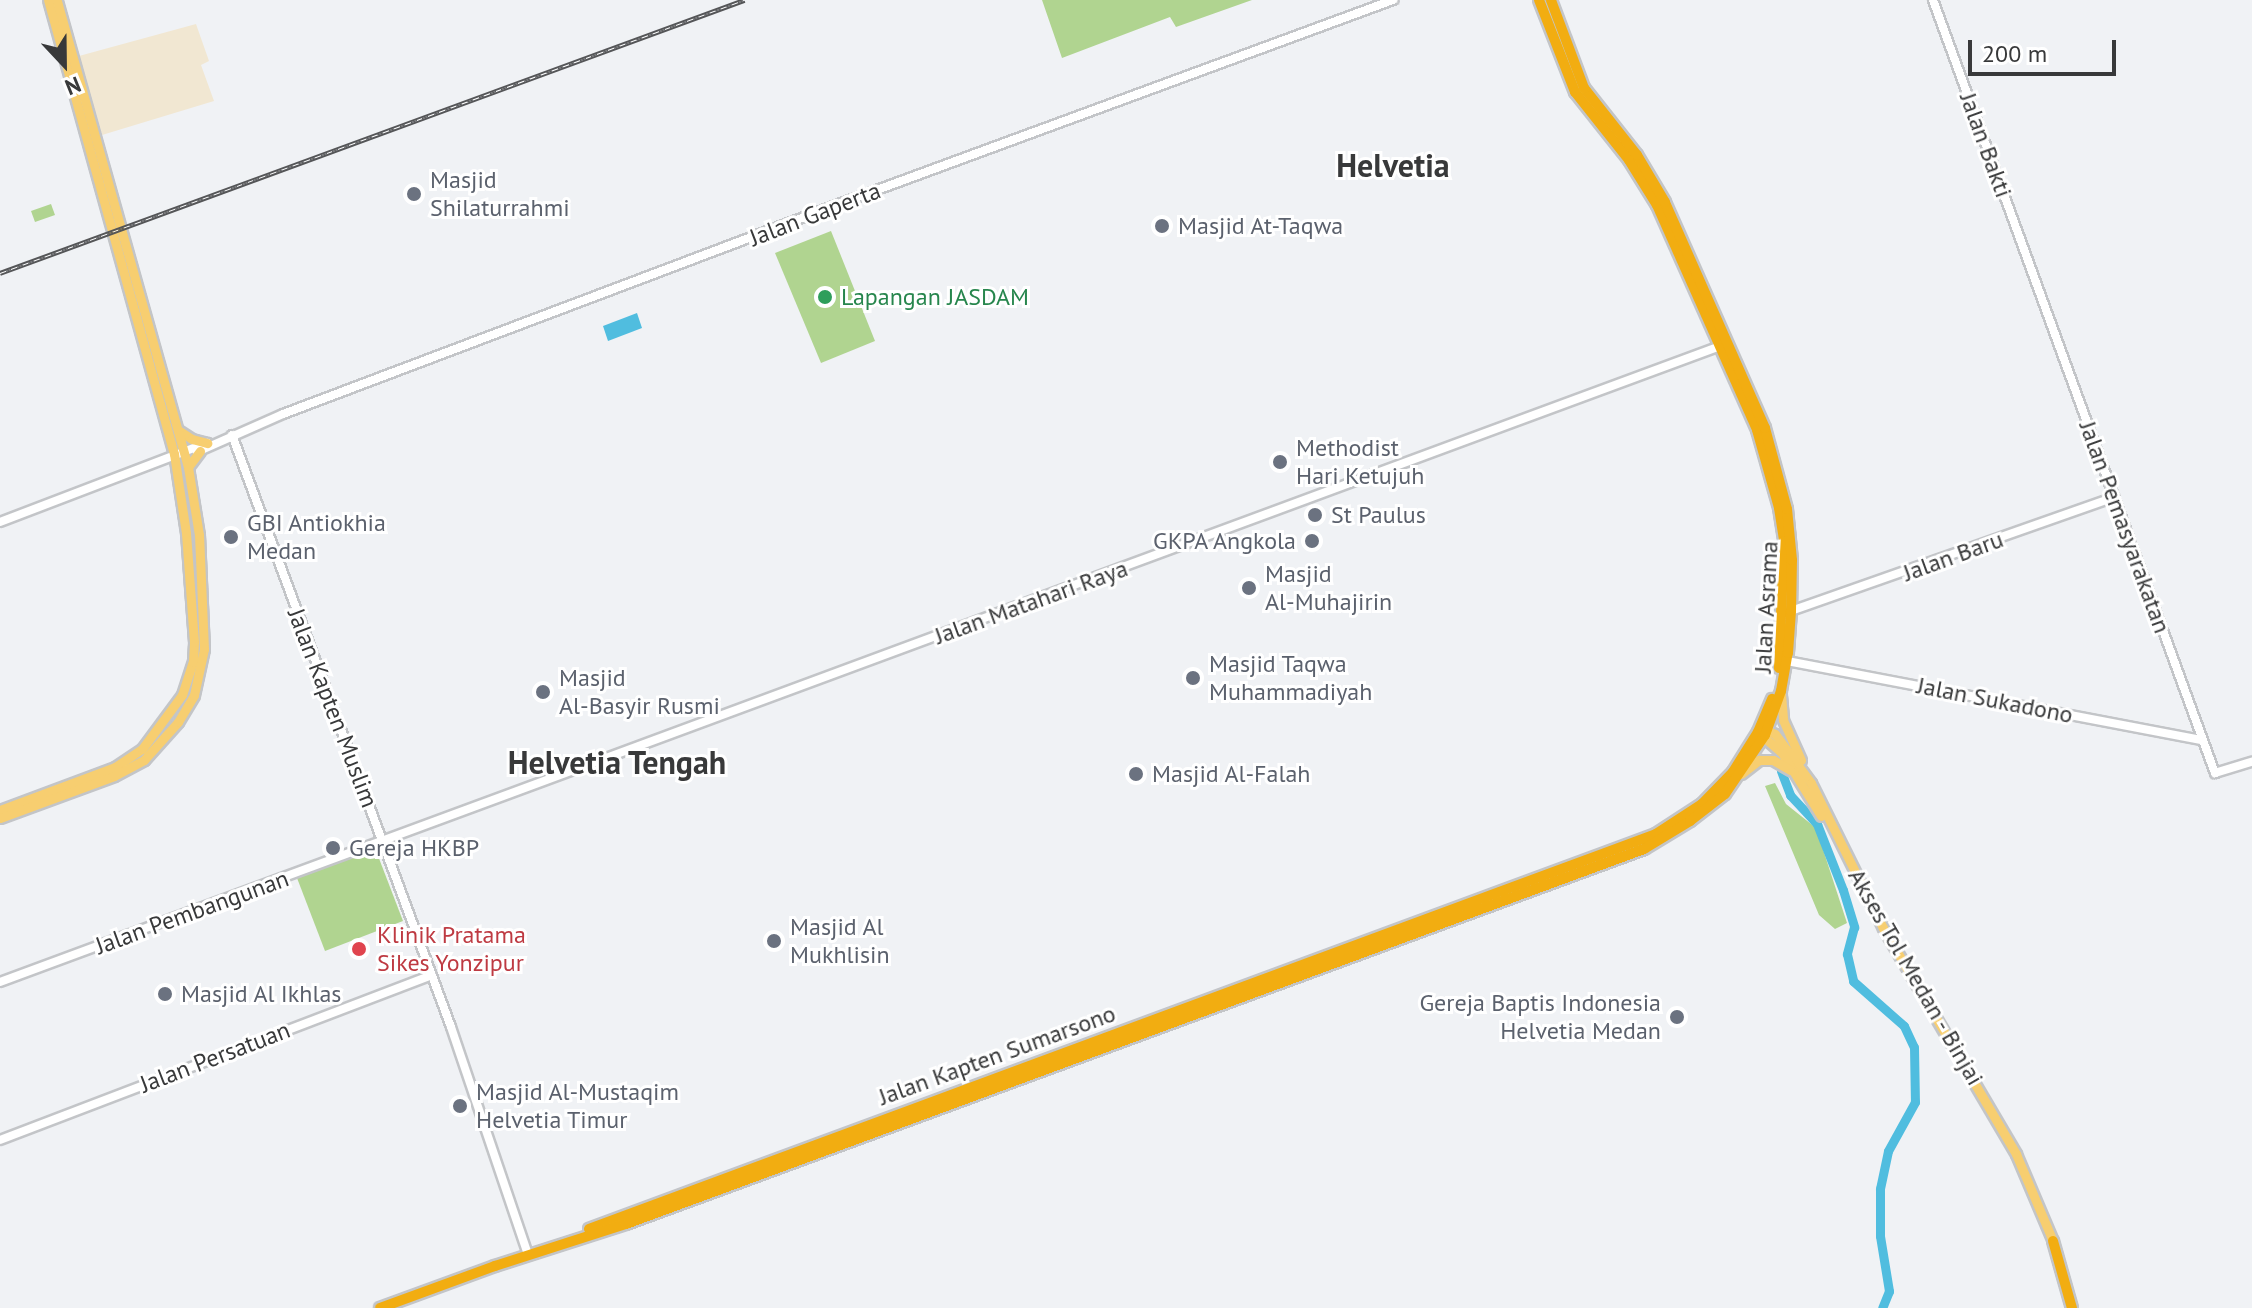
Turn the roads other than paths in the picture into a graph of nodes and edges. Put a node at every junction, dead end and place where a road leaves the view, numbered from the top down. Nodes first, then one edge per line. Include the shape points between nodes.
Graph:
1 (48, 0) edge
2 (57, 0) edge
3 (1393, 0) edge
4 (1539, 0) edge
5 (1551, 0) edge
6 (1933, 0) edge
7 (2021, 245) joint
8 (1718, 347) junction
9 (178, 430) junction
10 (234, 436) junction
11 (203, 447) junction
12 (177, 456) junction
13 (188, 469) junction
14 (2115, 497) junction
15 (0, 522) edge
16 (1793, 611) junction
17 (1787, 661) junction
18 (1781, 691) junction
19 (1762, 731) junction
20 (2203, 740) junction
21 (2252, 762) edge
22 (1741, 774) junction
23 (1804, 778) junction
24 (0, 810) edge
25 (0, 818) edge
26 (383, 841) junction
27 (1481, 902) junction
28 (431, 975) junction
29 (0, 982) edge
30 (0, 1140) edge
31 (2050, 1242) joint
32 (528, 1254) junction
33 (380, 1308) edge
34 (2070, 1308) edge

1 - 12 main road
2 - 9 main road
3 - 10 street, Jalan Gaperta via 825,209
4 - 8 highway, Jalan Asrama via 1575,92 1647,187
5 - 16 highway, Jalan Asrama via 1584,88 1660,192 1765,428 1787,509
6 - 7 street, Jalan Bakti
7 - 14 street, Jalan Pemasyarakatan
8 - 16 highway, Jalan Asrama via 1757,430 1773,484
8 - 26 street, Jalan Matahari Raya
9 - 11 main road
9 - 12 main road
10 - 11 street, Jalan Gaperta
10 - 26 street, Jalan Kapten Muslim
11 - 12 street, Jalan Gaperta
11 - 13 main road
12 - 13 main road
12 - 15 street, Jalan Gaperta
12 - 24 main road via 194,613 193,662 182,695 152,739 130,759
13 - 25 main road via 205,609 203,658 194,695 159,746 136,766
14 - 16 street, Jalan Baru
14 - 20 street, Jalan Pemasyarakatan
16 - 17 highway, Jalan Asrama
16 - 19 highway, Jalan Asrama
17 - 18 highway, Jalan Asrama
17 - 20 street, Jalan Sukadono
18 - 19 highway, Jalan Asrama
18 - 23 main road via 1783,720
19 - 22 highway, Jalan Asrama
19 - 23 main road, Akses Tol Medan - Binjai via 1789,750
19 - 27 highway, Jalan Asrama via 1702,804 1656,834
20 - 21 street, Jalan Pemasyarakatan via 2215,773
22 - 23 main road via 1765,759
22 - 27 highway, Jalan Asrama via 1715,803 1660,842
23 - 31 main road, Akses Tol Medan - Binjai via 1879,933 2024,1177
26 - 28 street, Jalan Kapten Muslim
26 - 29 street, Jalan Pembangunan
27 - 32 highway, Jalan Kapten Sumarsono via 626,1224
28 - 30 street, Jalan Persatuan
28 - 32 street, Jalan Kapten Muslim
31 - 34 highway
32 - 33 highway, Jalan Kapten Sumarsono

